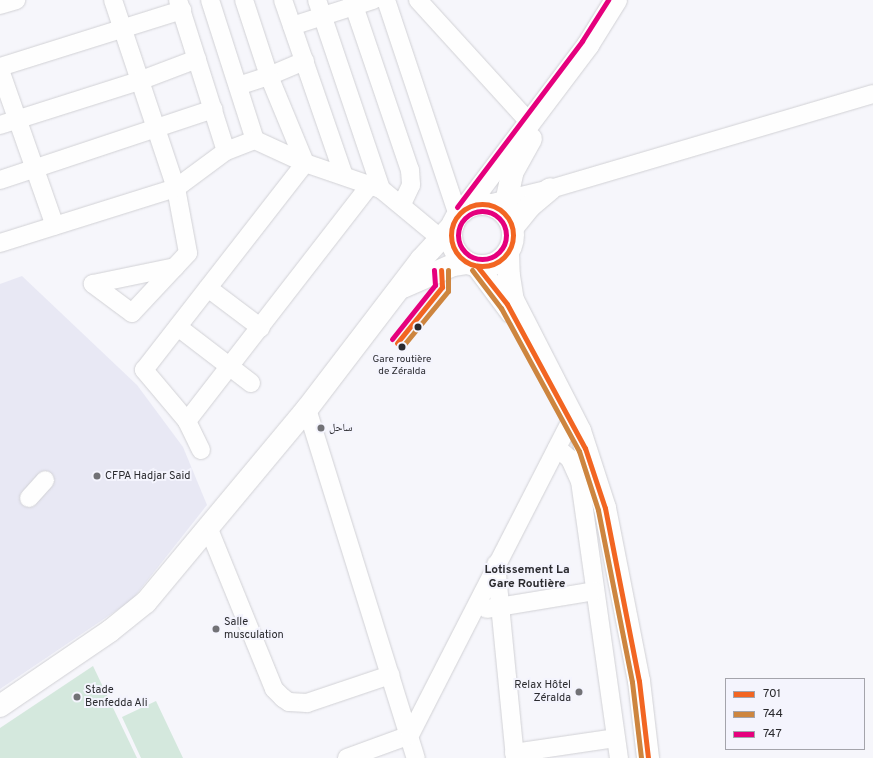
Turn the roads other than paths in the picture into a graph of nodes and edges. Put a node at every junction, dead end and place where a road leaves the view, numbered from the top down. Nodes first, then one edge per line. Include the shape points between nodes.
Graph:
1 (16, 0) edge
2 (113, 0) edge
3 (210, 0) edge
4 (244, 0) edge
5 (283, 0) edge
6 (373, 0) edge
7 (386, 0) edge
8 (418, 0) edge
9 (616, 0) edge
10 (623, 0) edge
11 (353, 3) edge
12 (0, 5) edge
13 (180, 5) edge
14 (319, 8) edge
15 (292, 26) junction
16 (122, 27) junction
17 (197, 59) junction
18 (304, 61) junction
19 (0, 69) edge
20 (269, 76) junction
21 (140, 81) junction
22 (238, 86) junction
23 (873, 94) edge
24 (213, 109) junction
25 (17, 118) junction
26 (528, 121) junction
27 (0, 125) edge
28 (154, 128) junction
29 (255, 140) junction
30 (226, 151) junction
31 (305, 163) junction
32 (33, 169) junction
33 (512, 173) junction
34 (344, 176) junction
35 (0, 180) edge
36 (375, 187) junction
37 (176, 188) junction
38 (544, 190) junction
39 (402, 204) junction
40 (502, 211) junction
41 (453, 222) junction
42 (55, 226) junction
43 (0, 243) edge
44 (508, 253) junction
45 (473, 264) junction
46 (175, 267) dead end
47 (208, 288) junction
48 (402, 288) junction
49 (178, 327) junction
50 (260, 328) junction
51 (230, 368) junction
52 (251, 383) dead end
53 (307, 409) junction
54 (187, 421) junction
55 (570, 423) junction
56 (557, 448) junction
57 (584, 448) junction
58 (201, 450) dead end
59 (45, 480) dead end
60 (29, 498) dead end
61 (208, 527) junction
62 (496, 564) junction
63 (595, 591) junction
64 (500, 606) junction
65 (471, 612) junction
66 (390, 675) junction
67 (0, 706) edge
68 (410, 735) junction
69 (615, 738) junction
70 (514, 756) edge
71 (347, 758) edge
72 (416, 758) edge
73 (619, 758) edge
74 (648, 758) edge

1 - 12 street
2 - 16 street
3 - 22 street
4 - 20 street
5 - 15 street
6 - 11 street
7 - 41 street
8 - 26 street
9 - 26 main road via 588,45
10 - 33 main road via 614,19 554,104
11 - 14 street
11 - 39 street via 410,170 409,192
13 - 16 street
13 - 17 street
14 - 15 street
14 - 36 street
15 - 18 street
16 - 19 street
16 - 21 street
17 - 21 street
17 - 24 street
18 - 20 street
18 - 34 street
19 - 25 street
20 - 22 street
20 - 31 street
21 - 25 street
21 - 28 street
22 - 29 street
23 - 38 street
24 - 28 street
24 - 30 street
25 - 27 street
25 - 32 street
26 - 41 main road
28 - 32 street
28 - 37 street
29 - 30 street
29 - 31 street
30 - 37 street
31 - 34 street
31 - 47 street
32 - 35 street
32 - 42 street
33 - 38 main road via 523,185
33 - 40 main road
34 - 36 street
36 - 39 street
36 - 50 street
37 - 42 street
37 - 46 street via 188,253
38 - 40 main road via 530,206
39 - 41 street
40 - 41 main road via 470,206
40 - 44 main road via 514,236
41 - 45 main road via 451,234 456,251
41 - 48 main road
42 - 43 street
44 - 45 main road via 494,264
44 - 57 main road via 510,287 516,307 572,412
45 - 48 main road via 453,265
45 - 55 main road via 507,304
47 - 49 street
47 - 50 street
48 - 53 main road
49 - 51 street
49 - 54 street via 144,370
50 - 51 street
51 - 52 street
51 - 54 street
53 - 61 main road
53 - 66 street
54 - 58 street
55 - 56 street
55 - 57 main road
56 - 62 street
56 - 63 street via 570,459 580,481
57 - 74 main road via 605,508 639,680
59 - 60 street
61 - 66 street via 274,689 283,698 289,702 307,703
61 - 67 main road via 146,602 110,631
62 - 64 street
62 - 65 street
63 - 64 street
63 - 69 street
64 - 65 street
64 - 70 street
65 - 68 street
66 - 68 street
68 - 71 street
68 - 72 street
69 - 70 street
69 - 73 street

